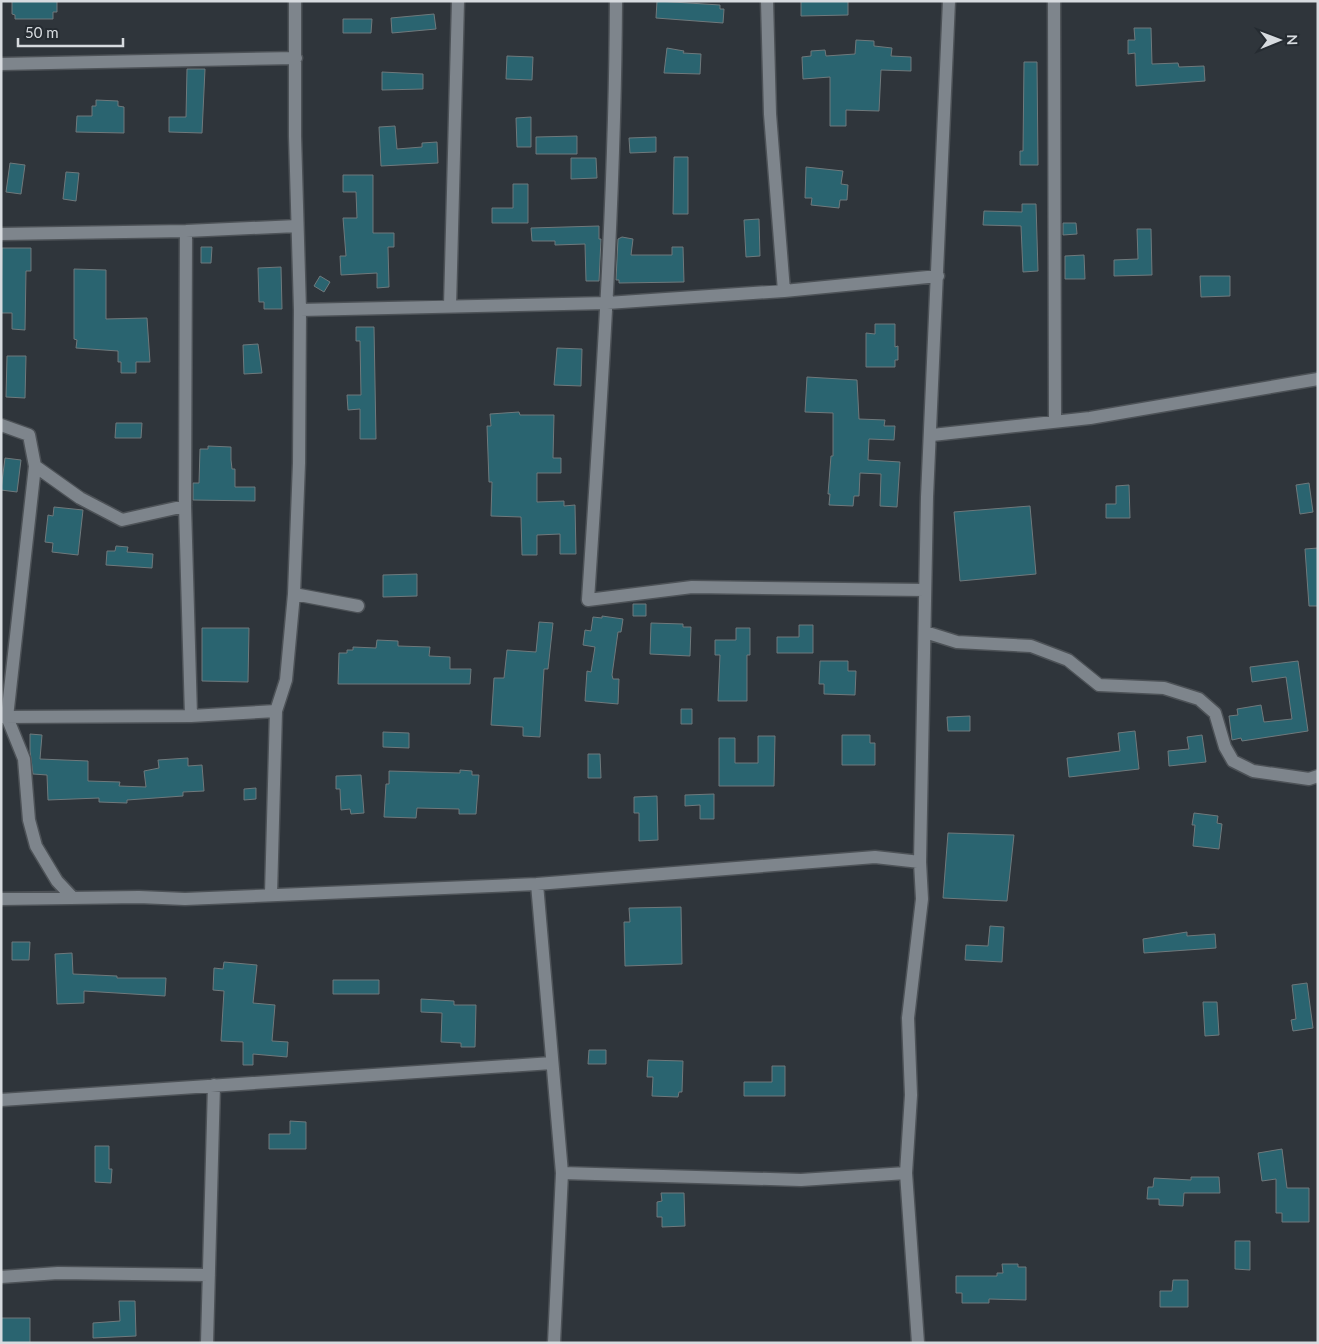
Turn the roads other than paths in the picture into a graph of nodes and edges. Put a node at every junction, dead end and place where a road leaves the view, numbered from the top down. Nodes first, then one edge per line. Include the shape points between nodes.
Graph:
1 (295, 1) edge
2 (458, 1) edge
3 (616, 1) edge
4 (767, 1) edge
5 (949, 1) edge
6 (1054, 1) edge
7 (296, 58) junction
8 (1, 64) edge
9 (297, 226) junction
10 (186, 230) junction
11 (1, 234) edge
12 (938, 276) junction
13 (784, 291) junction
14 (607, 303) junction
15 (450, 306) junction
16 (300, 310) junction
17 (1318, 380) edge
18 (1055, 421) junction
19 (1, 425) edge
20 (932, 435) junction
21 (35, 466) junction
22 (184, 506) junction
23 (925, 590) junction
24 (294, 594) junction
25 (358, 606) dead end
26 (924, 632) junction
27 (276, 711) junction
28 (190, 716) junction
29 (4, 717) edge
30 (1318, 776) edge
31 (920, 862) junction
32 (537, 884) junction
33 (271, 894) junction
34 (73, 898) junction
35 (1, 900) edge
36 (552, 1063) junction
37 (214, 1085) junction
38 (1, 1100) edge
39 (562, 1173) junction
40 (906, 1173) junction
41 (209, 1275) junction
42 (1, 1277) edge
43 (208, 1343) edge
44 (554, 1343) edge
45 (918, 1343) edge

1 - 7 street
2 - 15 street
3 - 14 street via 616,116
4 - 13 street via 770,114
5 - 12 street
6 - 18 street
7 - 8 street
7 - 9 street
9 - 10 street
9 - 16 street
10 - 11 street
10 - 22 street
12 - 13 street
12 - 20 street
13 - 14 street
14 - 15 street
14 - 23 street via 588,600 692,587
15 - 16 street
16 - 24 street
17 - 18 street
18 - 20 street
19 - 21 street via 29,435
20 - 23 street
21 - 22 street via 80,498 122,520
21 - 29 street
22 - 28 street
23 - 26 street
24 - 25 street
24 - 27 street via 286,680
26 - 30 street via 957,642 1031,646 1068,660 1098,685 1164,688 1199,699 1215,713 1233,761 1253,771 1309,779
26 - 31 street
27 - 28 street
27 - 33 street
28 - 29 street
29 - 34 street via 24,759 29,820 36,846 57,881
31 - 32 street via 875,857
31 - 40 street via 922,899 908,1018 911,1095
32 - 33 street
32 - 36 street
33 - 34 street via 185,899
34 - 35 street
36 - 37 street
36 - 39 street
37 - 38 street
37 - 41 street
39 - 40 street via 801,1180
39 - 44 street
40 - 45 street
41 - 42 street via 58,1273
41 - 43 street

